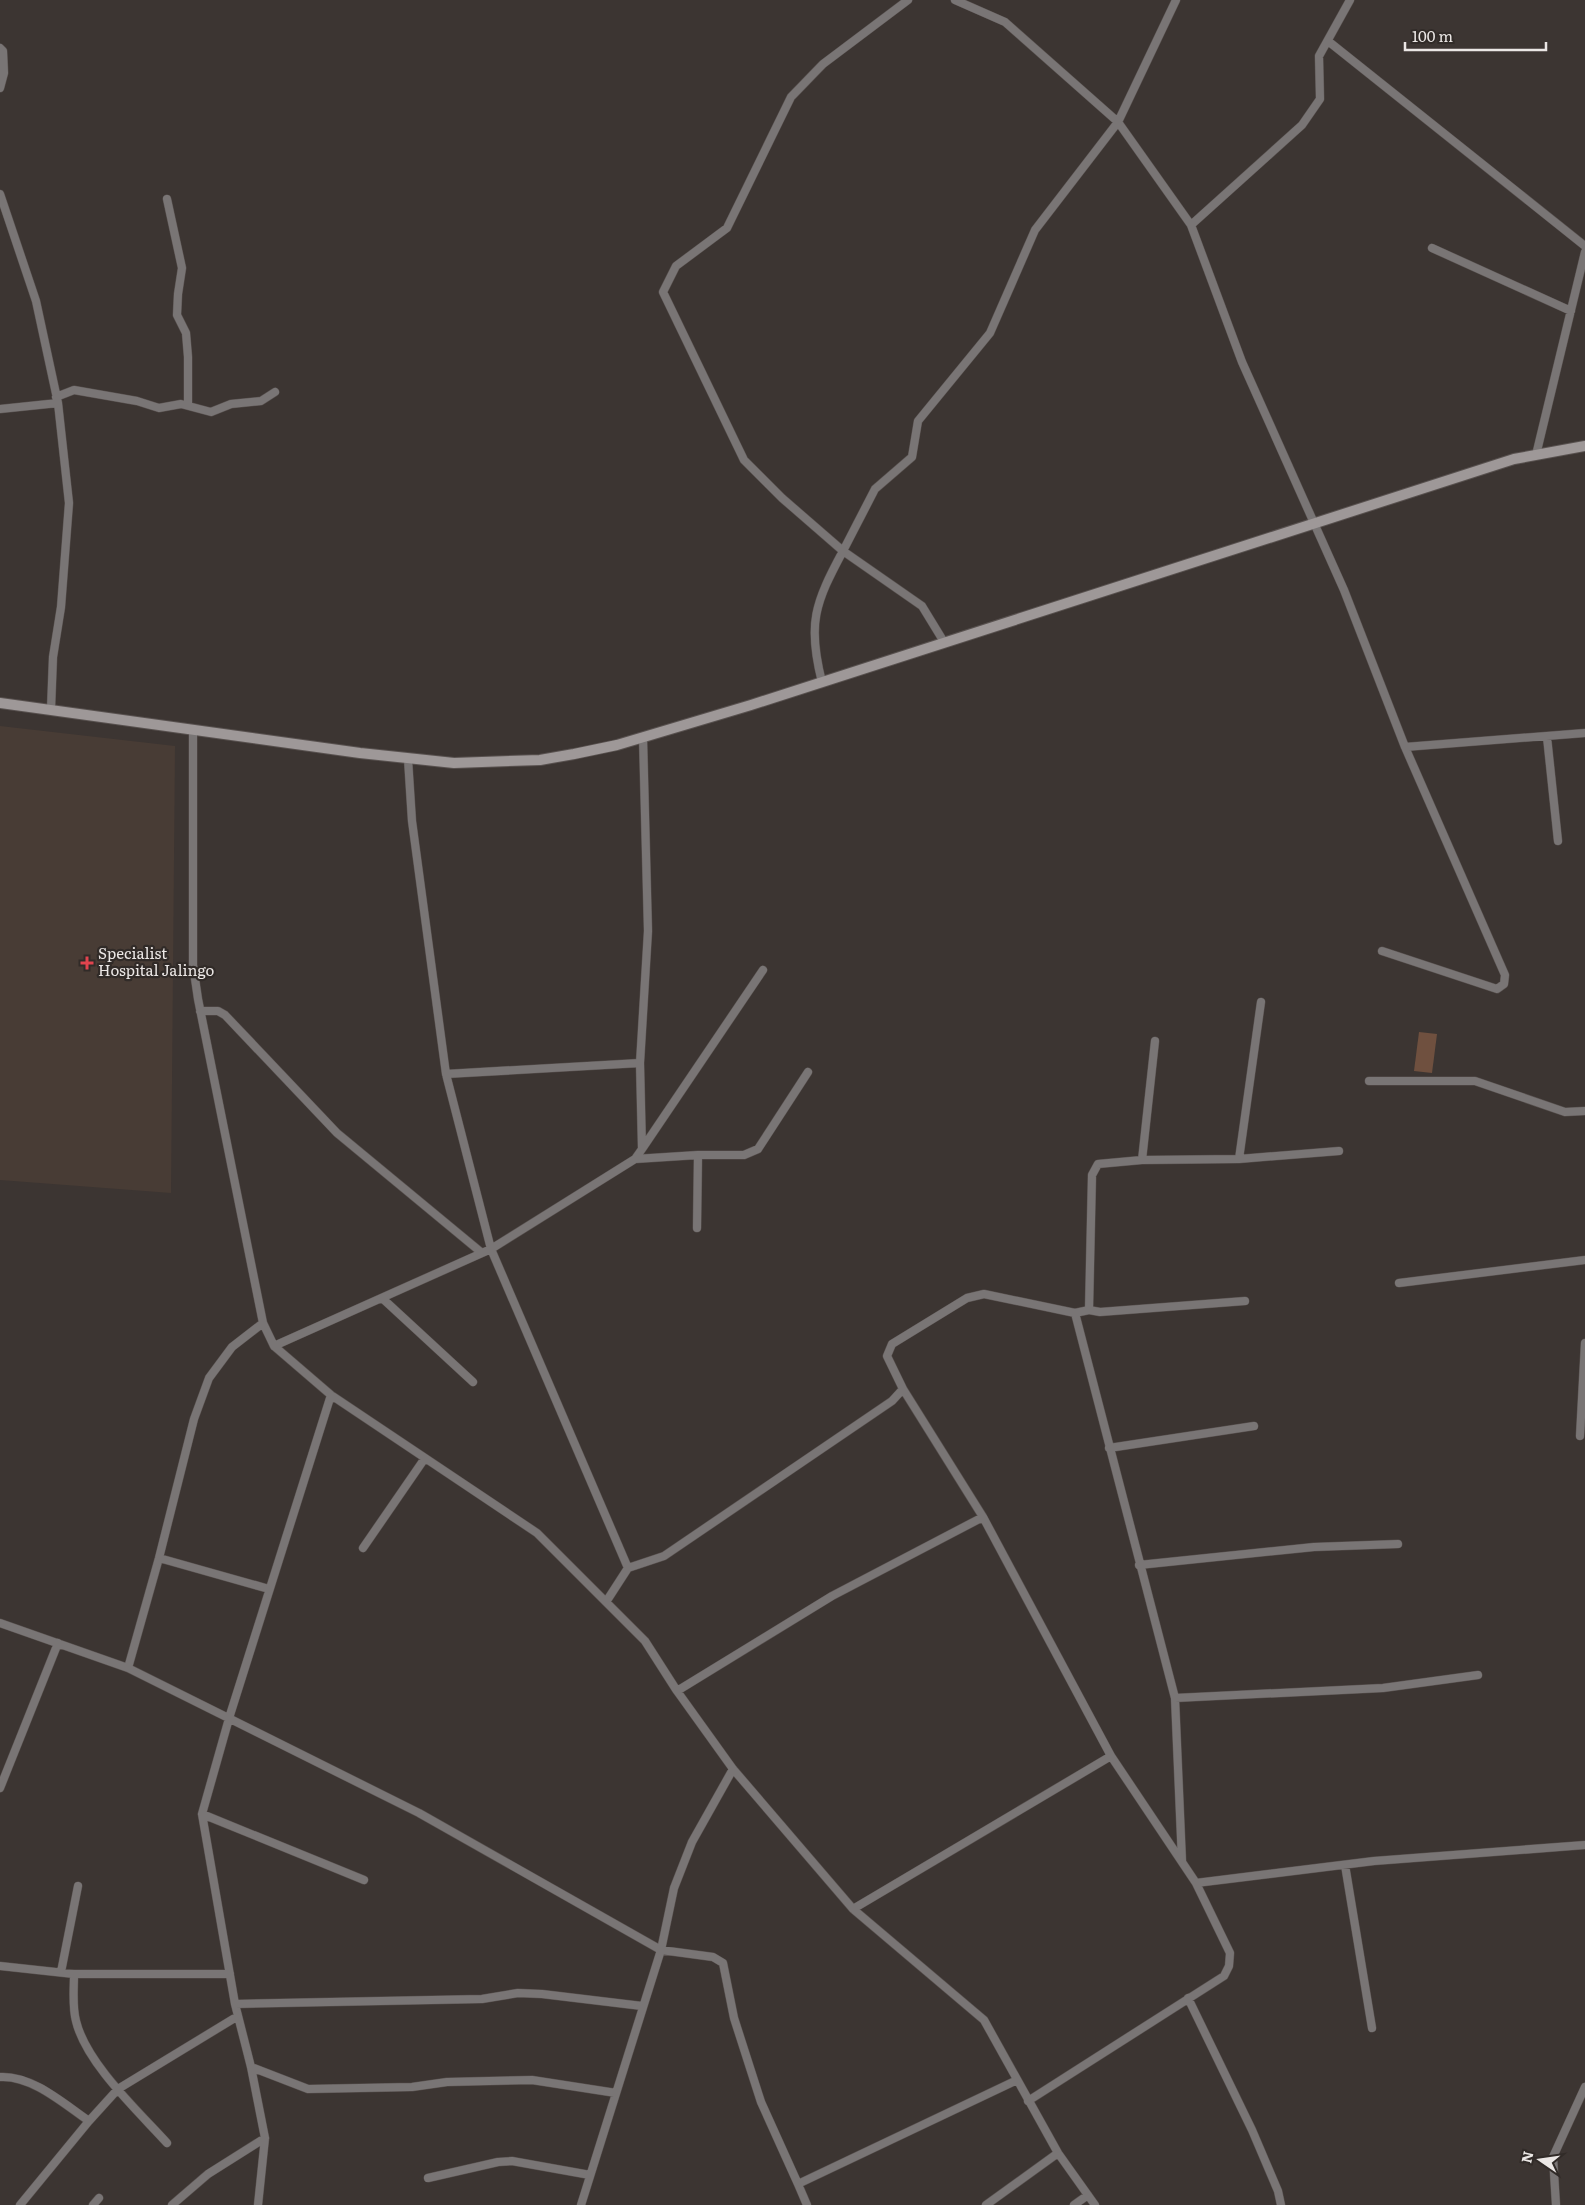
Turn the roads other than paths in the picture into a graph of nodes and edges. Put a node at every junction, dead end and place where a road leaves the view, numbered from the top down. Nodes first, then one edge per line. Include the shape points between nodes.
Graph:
1 (908, 0) edge
2 (955, 0) edge
3 (1176, 0) edge
4 (1350, 0) edge
5 (1328, 41) junction
6 (0, 48) edge
7 (0, 88) edge
8 (1118, 122) junction
9 (0, 194) edge
10 (168, 199) dead end
11 (1191, 226) junction
12 (1585, 246) edge
13 (1432, 248) dead end
14 (1585, 252) edge
15 (1571, 310) junction
16 (275, 392) dead end
17 (57, 400) junction
18 (188, 406) junction
19 (0, 409) edge
20 (1585, 446) edge
21 (1536, 454) junction
22 (1314, 523) junction
23 (843, 551) junction
24 (944, 642) junction
25 (822, 682) junction
26 (0, 703) edge
27 (51, 709) junction
28 (193, 729) junction
29 (1585, 733) edge
30 (643, 737) junction
31 (1547, 737) junction
32 (1405, 747) junction
33 (408, 759) junction
34 (1558, 840) dead end
35 (1382, 951) dead end
36 (764, 970) dead end
37 (1262, 1002) dead end
38 (200, 1011) junction
39 (1156, 1041) dead end
40 (640, 1063) junction
41 (808, 1072) dead end
42 (446, 1074) junction
43 (1369, 1081) dead end
44 (1585, 1111) edge
45 (642, 1149) junction
46 (1339, 1151) dead end
47 (698, 1155) junction
48 (635, 1158) junction
49 (1239, 1159) junction
50 (1142, 1160) junction
51 (697, 1228) dead end
52 (491, 1249) junction
53 (482, 1253) junction
54 (1585, 1260) edge
55 (1399, 1283) dead end
56 (382, 1298) junction
57 (1245, 1301) dead end
58 (1089, 1310) junction
59 (1075, 1313) junction
60 (262, 1323) junction
61 (1585, 1343) edge
62 (274, 1346) junction
63 (473, 1382) dead end
64 (903, 1390) junction
65 (331, 1395) junction
66 (1254, 1426) dead end
67 (1580, 1436) dead end
68 (1109, 1448) junction
69 (425, 1458) junction
70 (983, 1516) junction
71 (1398, 1544) dead end
72 (363, 1548) dead end
73 (159, 1558) junction
74 (1140, 1565) junction
75 (628, 1568) junction
76 (269, 1589) junction
77 (606, 1602) junction
78 (0, 1623) edge
79 (58, 1643) junction
80 (128, 1668) junction
81 (1478, 1675) dead end
82 (677, 1691) junction
83 (1174, 1698) junction
84 (229, 1718) junction
85 (1111, 1756) junction
86 (733, 1769) junction
87 (0, 1788) edge
88 (202, 1814) junction
89 (1585, 1845) edge
90 (1182, 1861) junction
91 (1345, 1865) junction
92 (364, 1880) dead end
93 (1196, 1883) junction
94 (78, 1886) dead end
95 (853, 1909) junction
96 (661, 1950) junction
97 (0, 1966) edge
98 (61, 1972) junction
99 (74, 1974) junction
100 (230, 1974) junction
101 (1188, 1998) junction
102 (235, 2004) junction
103 (642, 2006) junction
104 (238, 2016) junction
105 (1372, 2028) dead end
106 (251, 2067) junction
107 (0, 2077) edge
108 (1016, 2080) junction
109 (1585, 2087) edge
110 (118, 2089) junction
111 (616, 2093) junction
112 (1028, 2101) junction
113 (89, 2121) junction
114 (265, 2138) junction
115 (168, 2143) dead end
116 (1058, 2153) junction
117 (590, 2175) junction
118 (428, 2178) dead end
119 (798, 2184) junction
120 (1088, 2195) junction
121 (99, 2198) dead end
122 (20, 2205) edge
123 (92, 2205) edge
124 (172, 2205) edge
125 (258, 2205) edge
126 (581, 2205) edge
127 (807, 2205) edge
128 (986, 2205) edge
129 (1074, 2205) edge
130 (1095, 2205) edge
131 (1281, 2205) edge
132 (1556, 2205) edge

1 - 23 street via 823,64 792,97 727,228 676,266 663,292 744,460
2 - 8 street via 1005,22
3 - 8 street
4 - 5 street
5 - 11 street via 1319,56 1320,99 1302,125
5 - 12 street
6 - 7 street via 4,73
8 - 11 street
8 - 23 street via 1035,230 990,333 918,421 912,457 876,489
9 - 17 street via 36,301
10 - 18 street via 182,268 177,314 186,341
11 - 22 street via 1242,362
13 - 15 street
14 - 15 street
15 - 21 street
16 - 18 street via 261,400 231,404 211,412
17 - 18 street via 74,390 159,408
17 - 19 street
17 - 27 street via 69,503 61,607 53,657
20 - 21 main road
21 - 22 main road
22 - 24 main road
22 - 32 street via 1344,590
23 - 24 street via 922,606
23 - 25 street via 826,581 816,608 814,649
24 - 25 main road
25 - 30 main road
26 - 27 main road
27 - 28 main road
28 - 33 main road
28 - 38 street via 193,965
29 - 31 street
30 - 33 main road via 540,760 454,763
30 - 40 street via 648,931
31 - 32 street
31 - 34 street
32 - 35 street via 1505,975 1504,984 1497,989
33 - 42 street via 412,820
36 - 45 street
37 - 49 street
38 - 53 street via 218,1011 225,1015 337,1134
38 - 60 street
39 - 50 street
40 - 42 street
40 - 45 street
41 - 47 street via 758,1149 744,1155
42 - 52 street
43 - 44 street via 1475,1082 1565,1112
45 - 48 street
46 - 49 street
47 - 48 street
47 - 51 street
48 - 52 street
49 - 50 street
50 - 58 street via 1098,1164 1092,1175
52 - 53 street
52 - 75 street
53 - 56 street
54 - 55 street
56 - 62 street
56 - 63 street
57 - 58 street via 1100,1312
58 - 59 street
59 - 64 street via 984,1294 967,1298 892,1344 888,1356
59 - 68 street
60 - 62 street
60 - 73 street via 232,1347 209,1378 194,1419
61 - 67 street
62 - 65 street
64 - 70 street
64 - 75 street via 664,1556
65 - 69 street
65 - 76 street
66 - 68 street
68 - 74 street
69 - 72 street
69 - 77 street via 537,1533
70 - 82 street via 832,1596
70 - 85 street
71 - 74 street via 1314,1547
73 - 76 street
73 - 80 street
74 - 83 street
75 - 77 street
76 - 84 street
77 - 82 street via 645,1641
78 - 79 street
79 - 80 street
79 - 87 street
80 - 84 street
81 - 83 street via 1383,1688
82 - 86 street
83 - 90 street
84 - 88 street
84 - 96 street via 419,1813
85 - 90 street
85 - 95 street
86 - 95 street
86 - 96 street via 692,1842 674,1888
88 - 92 street
88 - 100 street
89 - 91 street
90 - 93 street
91 - 93 street
91 - 105 street
93 - 101 street via 1228,1946 1230,1959 1224,1976
94 - 98 street
95 - 108 street via 984,2020
96 - 103 street
96 - 119 street via 712,1957 723,1963 734,2018 761,2102
97 - 98 street
98 - 99 street
99 - 100 street
99 - 110 street via 76,2019 84,2045
100 - 102 street
101 - 112 street
101 - 131 street via 1252,2130
102 - 103 street via 482,1999 518,1993
102 - 104 street
103 - 111 street
104 - 106 street
104 - 110 street
106 - 111 street via 308,2089 412,2088 447,2082 532,2080
106 - 114 street
107 - 113 street via 12,2076 39,2088
108 - 112 street
108 - 119 street
109 - 132 street via 1553,2157
110 - 113 street
110 - 115 street
111 - 117 street
112 - 116 street
113 - 122 street
114 - 124 street via 208,2174
114 - 125 street
116 - 120 street
116 - 128 street
117 - 118 street via 512,2161
117 - 126 street
119 - 127 street
120 - 129 street
120 - 130 street
121 - 123 street

